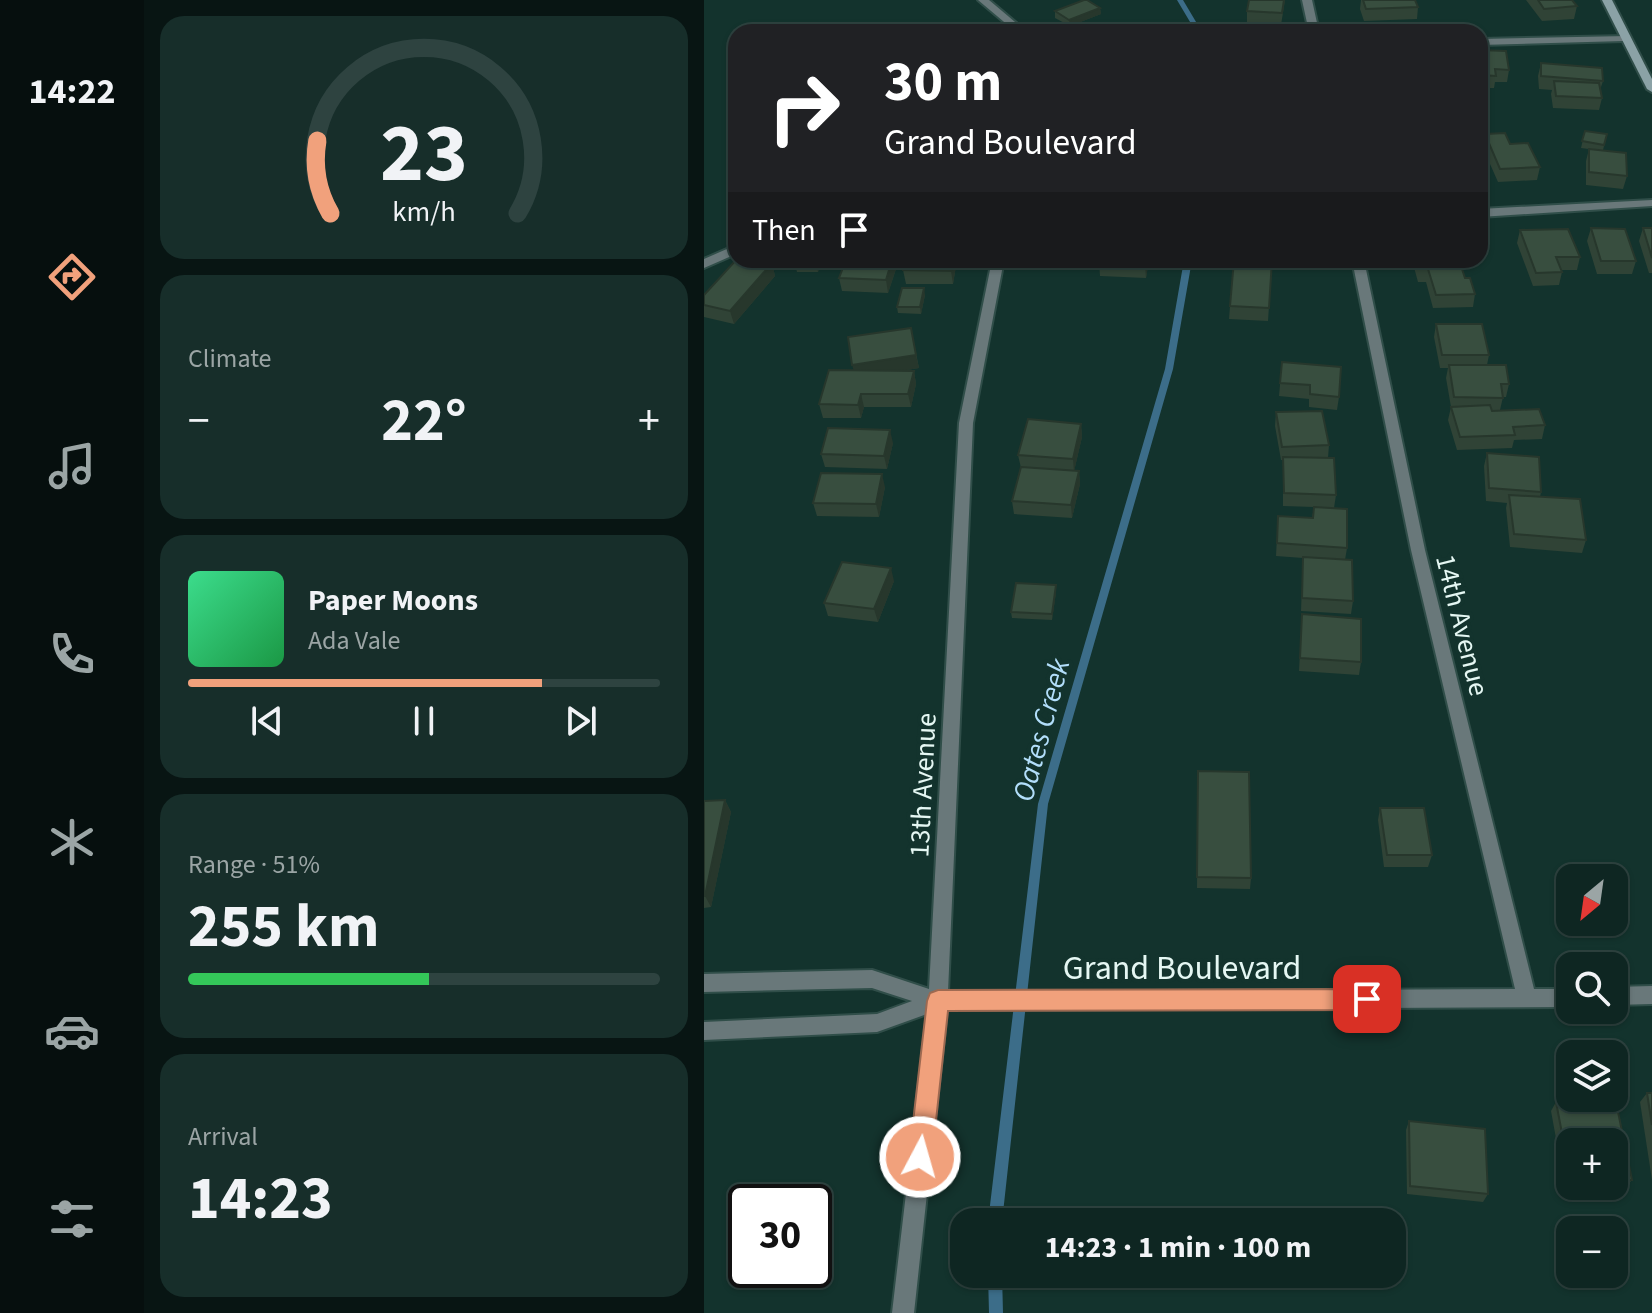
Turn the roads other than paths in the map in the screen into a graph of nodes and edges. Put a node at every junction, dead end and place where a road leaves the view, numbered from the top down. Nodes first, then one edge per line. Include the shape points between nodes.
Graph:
1 (983, 0) edge
2 (1307, 0) edge
3 (1607, 0) edge
4 (1012, 24) edge
5 (1312, 24) edge
6 (1624, 38) junction
7 (1488, 42) edge
8 (1652, 89) edge
9 (1652, 203) edge
10 (1488, 213) edge
11 (728, 253) edge
12 (704, 264) edge
13 (996, 268) edge
14 (1360, 268) edge
15 (704, 983) edge
16 (1652, 995) edge
17 (1628, 996) edge
18 (1556, 999) edge
19 (1527, 1000) junction
20 (938, 1001) junction
21 (704, 1031) edge
22 (903, 1313) edge

1 - 4 street
2 - 5 street
3 - 6 street
6 - 7 street
6 - 8 street
9 - 10 street
11 - 12 street
13 - 20 street, 13th Avenue via 966,423
14 - 19 street, 14th Avenue via 1418,550
15 - 20 street, Grand Boulevard via 872,979
16 - 17 street
18 - 19 street, Grand Boulevard
19 - 20 street, Grand Boulevard
20 - 21 street, Grand Boulevard via 877,1023
20 - 22 street, 13th Avenue

